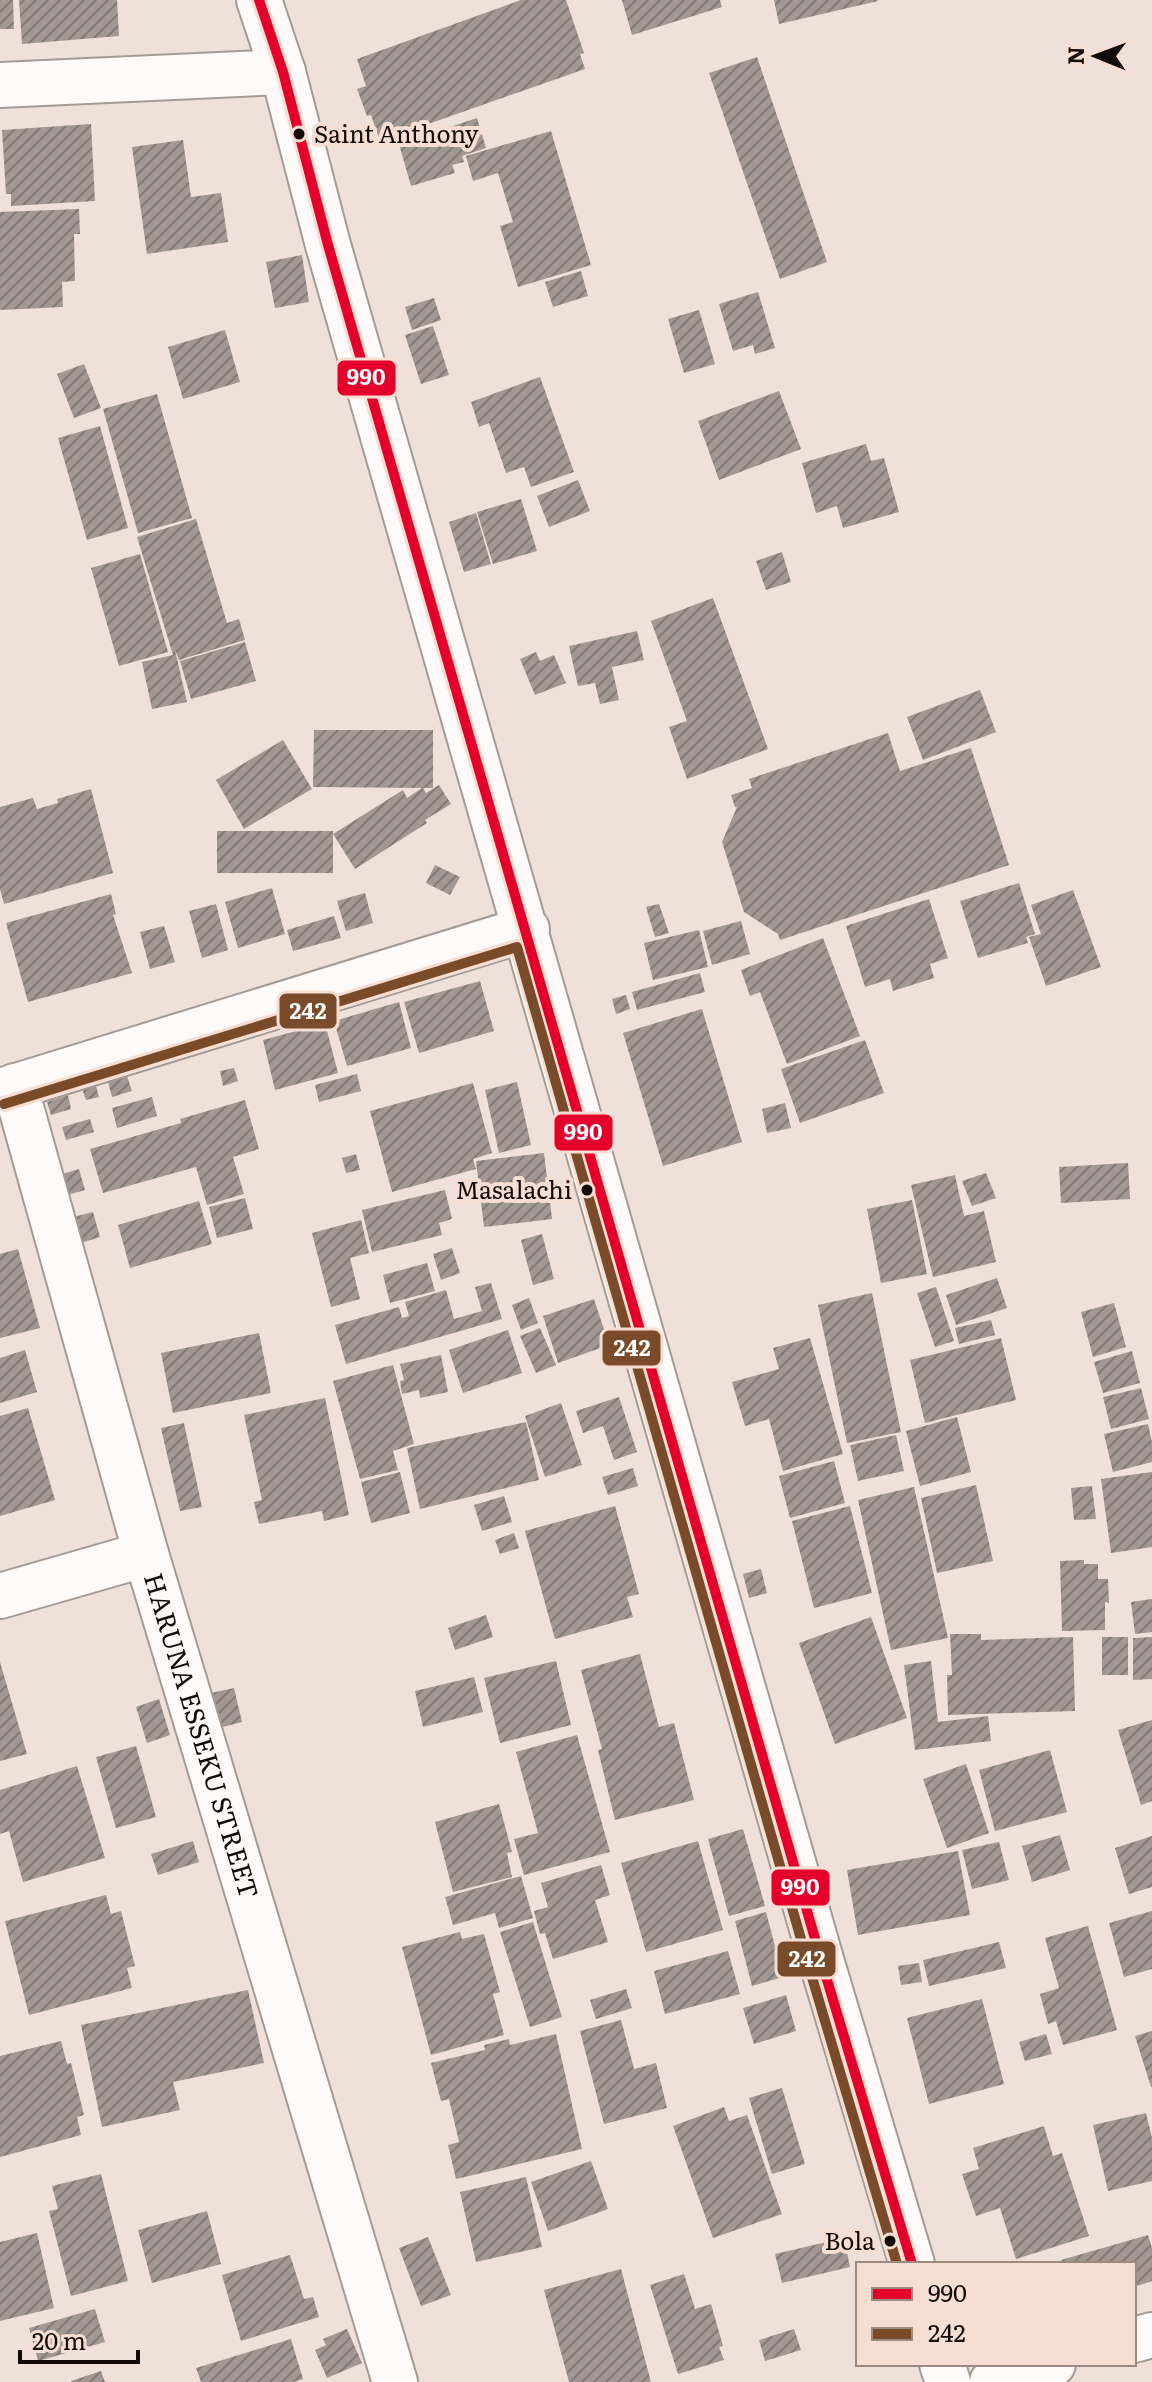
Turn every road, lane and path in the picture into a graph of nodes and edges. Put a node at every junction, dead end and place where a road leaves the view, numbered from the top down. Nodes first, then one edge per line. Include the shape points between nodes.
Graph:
1 (259, 0) edge
2 (283, 72) junction
3 (0, 85) edge
4 (527, 929) junction
5 (7, 1088) edge
6 (146, 1554) junction
7 (0, 1596) edge
8 (911, 2262) edge
9 (1046, 2366) edge
10 (395, 2382) edge
11 (992, 2382) edge

1 - 2 street
2 - 3 street
2 - 4 street via 328,245
4 - 5 street
4 - 8 street
5 - 6 street, HARUNA ESSEKU STREET
6 - 7 street
6 - 10 street, HARUNA ESSEKU STREET
9 - 11 street

